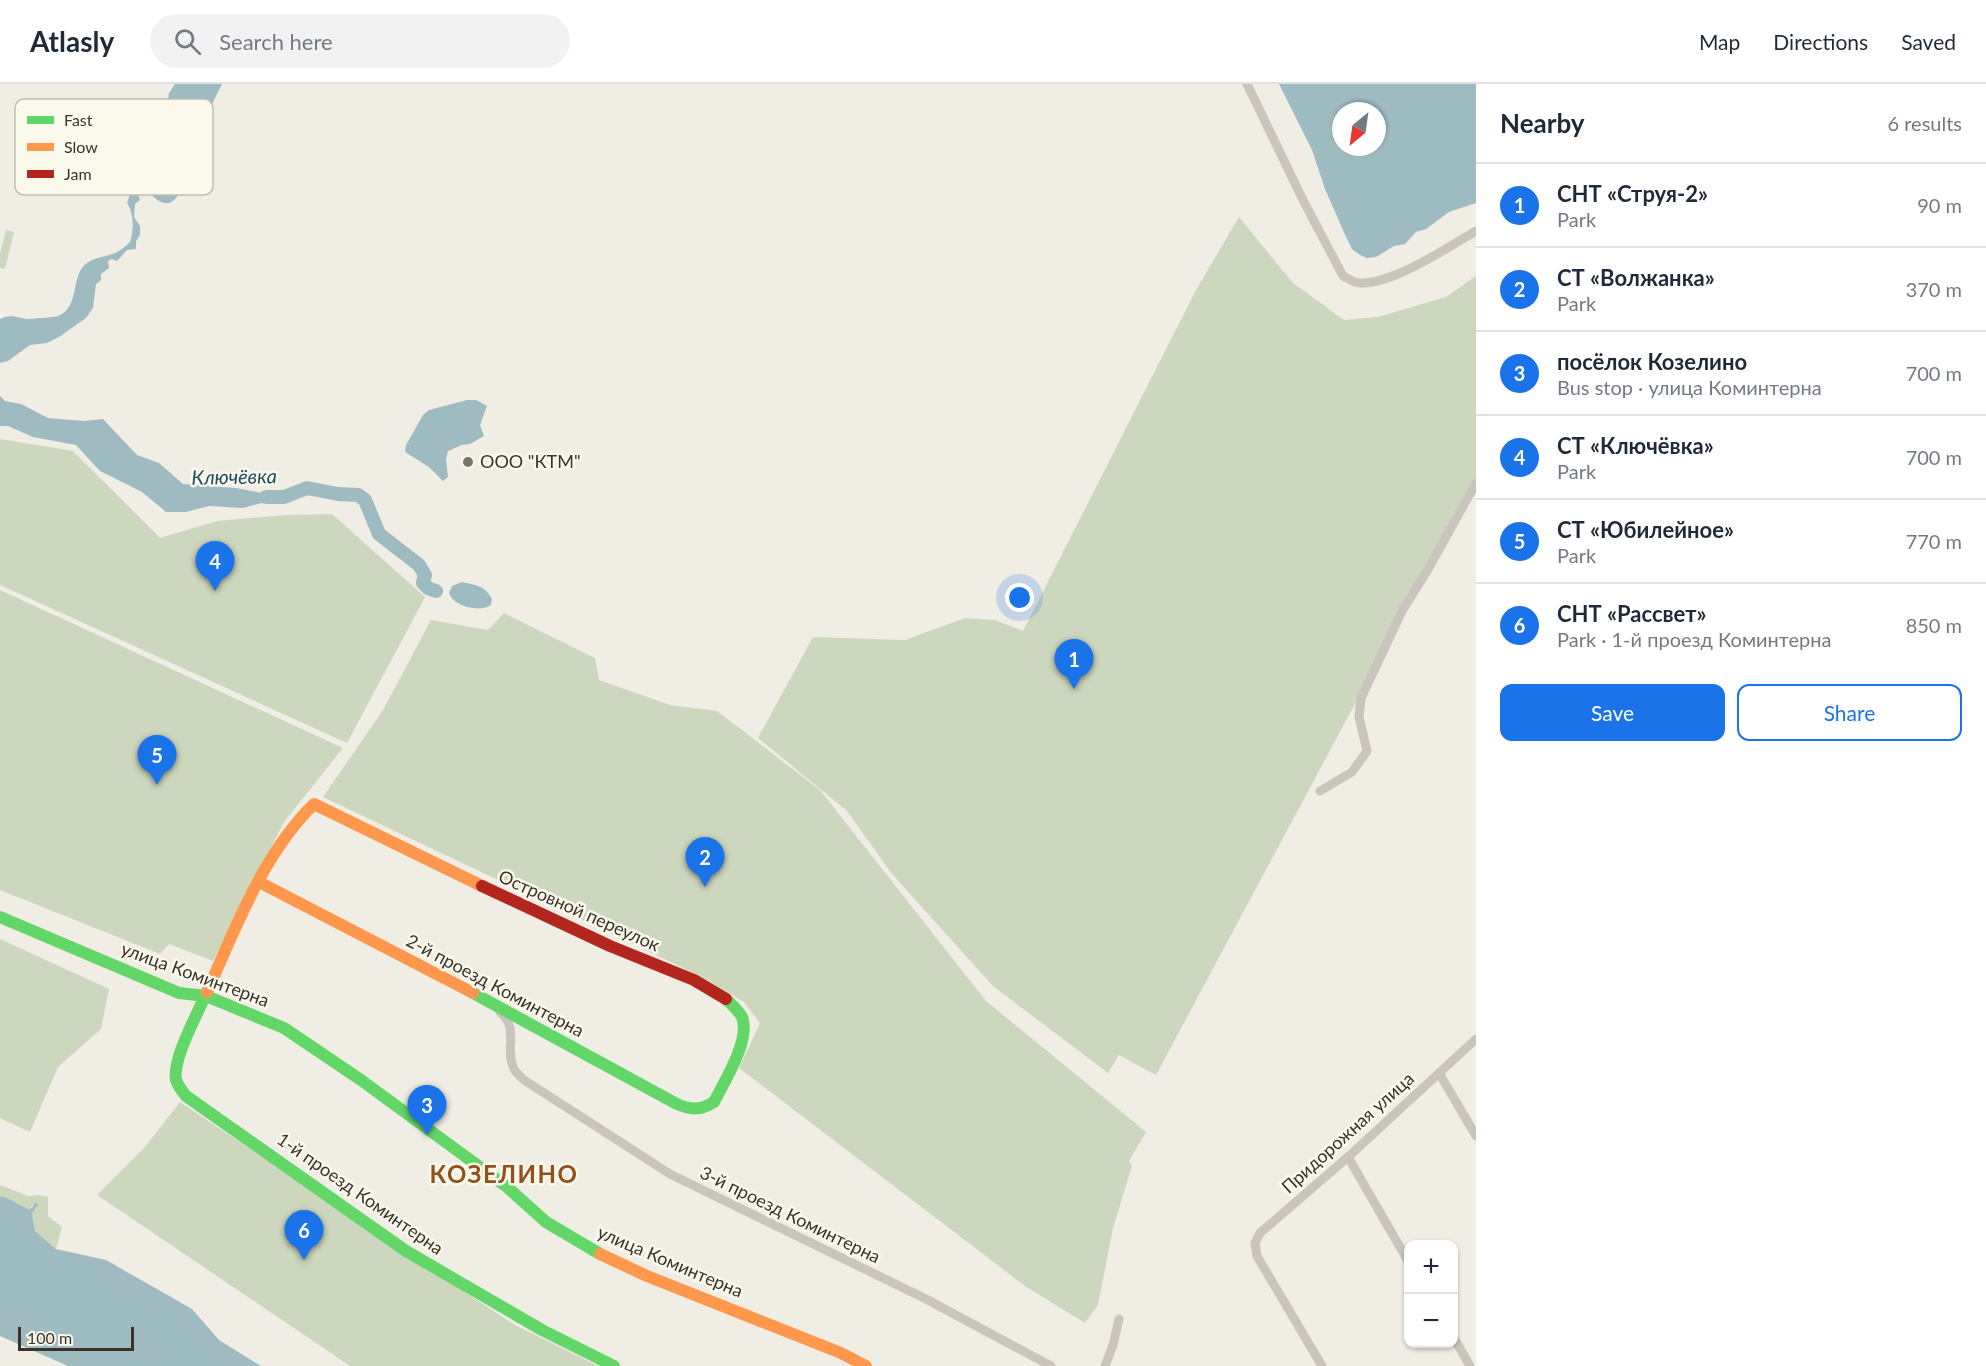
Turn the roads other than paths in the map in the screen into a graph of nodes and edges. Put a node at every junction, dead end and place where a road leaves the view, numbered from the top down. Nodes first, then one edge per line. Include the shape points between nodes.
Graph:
1 (1247, 84) edge
2 (1476, 231) edge
3 (1476, 483) edge
4 (1320, 791) dead end
5 (314, 804) joint
6 (259, 882) junction
7 (0, 917) edge
8 (206, 996) junction
9 (491, 1004) junction
10 (1476, 1039) edge
11 (1439, 1073) junction
12 (714, 1102) joint
13 (1476, 1136) edge
14 (1348, 1157) junction
15 (1404, 1254) edge
16 (1119, 1319) dead end
17 (1458, 1345) edge
18 (614, 1366) edge
19 (866, 1366) edge
20 (1051, 1366) edge
21 (1105, 1366) edge
22 (1322, 1366) edge
23 (1470, 1366) edge

1 - 2 street via 1343,276 1354,282 1374,282 1426,260
3 - 4 street via 1402,611 1361,698 1359,717 1367,751 1352,772
5 - 6 street, 1-й проезд Коминтерна via 286,833
5 - 12 street, Островной переулок via 487,890 678,973 731,1003 741,1016 744,1035
6 - 8 street, 1-й проезд Коминтерна
6 - 9 street, 2-й проезд Коминтерна
7 - 8 street, улица Коминтерна via 180,993
8 - 18 street, 1-й проезд Коминтерна via 177,1060 175,1074 182,1092 406,1251 542,1330
8 - 19 street, улица Коминтерна via 284,1028 507,1187 546,1222 598,1252
9 - 12 street, 2-й проезд Коминтерна via 686,1108 706,1109
9 - 20 street, 3-й проезд Коминтерна via 508,1018 514,1070 524,1080 670,1174 926,1299
10 - 11 street, Придорожная улица
11 - 13 street
11 - 14 street, Придорожная улица
14 - 15 street
14 - 22 street, Придорожная улица via 1260,1233 1255,1243 1257,1256
16 - 21 street
17 - 23 street

